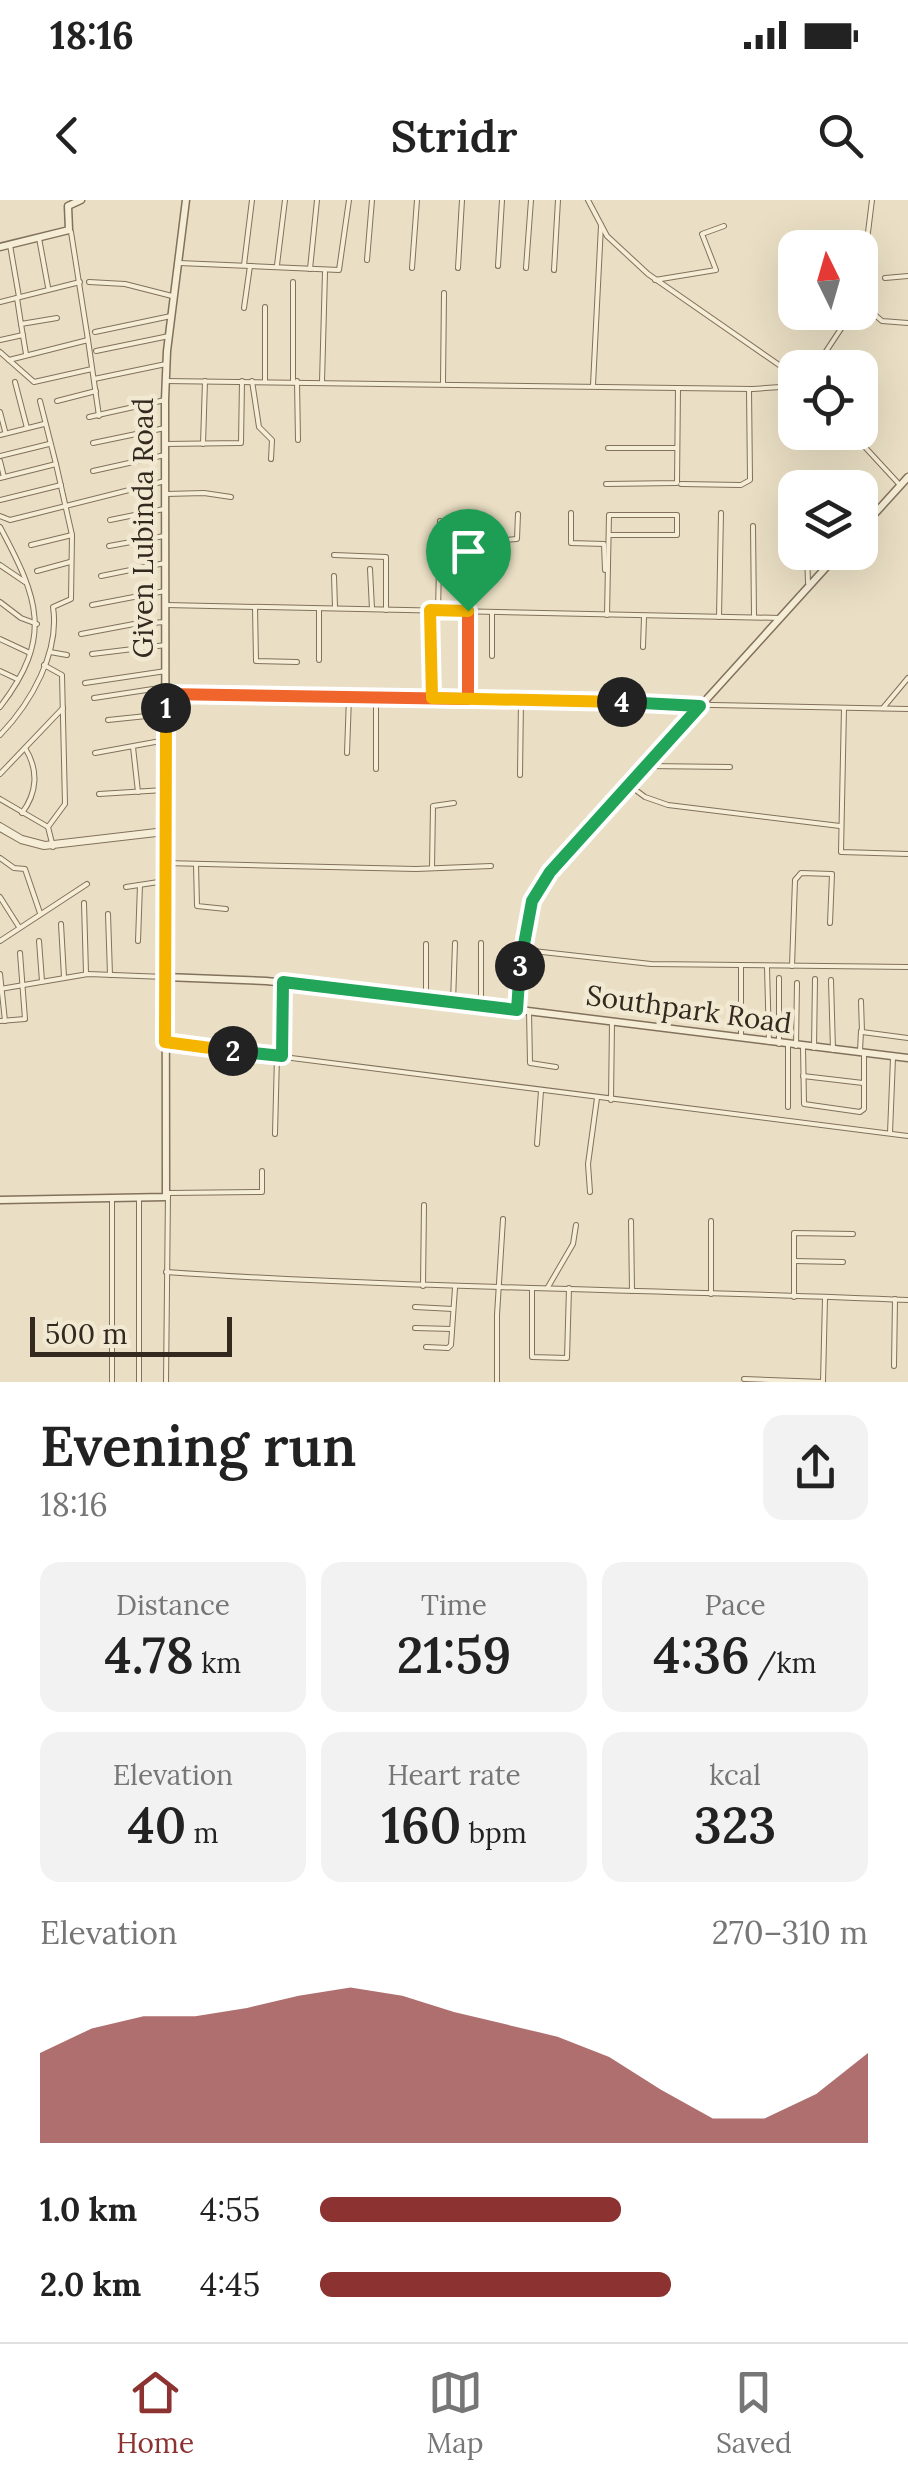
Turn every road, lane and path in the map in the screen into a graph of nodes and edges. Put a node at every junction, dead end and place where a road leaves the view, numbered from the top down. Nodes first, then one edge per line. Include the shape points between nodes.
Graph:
1 (81, 200) edge
2 (186, 200) edge
3 (252, 200) edge
4 (285, 200) edge
5 (317, 200) edge
6 (349, 200) edge
7 (372, 200) edge
8 (417, 200) edge
9 (462, 200) edge
10 (502, 200) edge
11 (530, 200) edge
12 (558, 200) edge
13 (588, 200) edge
14 (872, 200) edge
15 (601, 225) junction
16 (724, 226) dead end
17 (70, 230) junction
18 (868, 230) edge
19 (607, 236) junction
20 (39, 238) junction
21 (600, 239) junction
22 (10, 245) junction
23 (0, 247) edge
24 (368, 260) dead end
25 (179, 263) junction
26 (247, 265) junction
27 (498, 266) dead end
28 (277, 267) junction
29 (412, 268) dead end
30 (458, 268) dead end
31 (526, 268) dead end
32 (310, 269) junction
33 (325, 270) junction
34 (554, 270) dead end
35 (908, 276) edge
36 (885, 278) dead end
37 (655, 280) junction
38 (80, 282) junction
39 (89, 282) dead end
40 (293, 282) dead end
41 (48, 289) junction
42 (444, 293) dead end
43 (174, 297) junction
44 (18, 298) junction
45 (0, 302) edge
46 (265, 307) dead end
47 (244, 308) dead end
48 (171, 316) junction
49 (878, 317) edge
50 (57, 318) dead end
51 (908, 323) edge
52 (21, 324) junction
53 (95, 332) dead end
54 (22, 334) junction
55 (169, 336) junction
56 (0, 340) edge
57 (88, 340) junction
58 (96, 351) dead end
59 (0, 352) edge
60 (22, 356) junction
61 (9, 360) junction
62 (166, 364) junction
63 (778, 364) edge
64 (16, 365) junction
65 (92, 369) junction
66 (94, 379) junction
67 (165, 381) junction
68 (205, 381) junction
69 (242, 381) junction
70 (252, 381) junction
71 (265, 381) junction
72 (16, 382) dead end
73 (295, 382) junction
74 (322, 382) junction
75 (444, 384) junction
76 (592, 386) junction
77 (678, 387) junction
78 (778, 387) edge
79 (749, 389) junction
80 (96, 391) junction
81 (164, 400) junction
82 (40, 401) dead end
83 (57, 401) dead end
84 (0, 412) edge
85 (99, 416) junction
86 (90, 417) dead end
87 (46, 424) junction
88 (27, 428) junction
89 (165, 428) junction
90 (3, 434) edge
91 (298, 440) dead end
92 (93, 443) dead end
93 (50, 444) junction
94 (165, 444) junction
95 (203, 444) junction
96 (608, 448) dead end
97 (677, 448) junction
98 (869, 450) edge
99 (165, 455) junction
100 (0, 459) edge
101 (271, 459) dead end
102 (56, 464) junction
103 (93, 471) dead end
104 (908, 477) edge
105 (2, 478) edge
106 (165, 481) junction
107 (606, 484) dead end
108 (680, 484) dead end
109 (60, 485) junction
110 (901, 485) junction
111 (165, 494) junction
112 (231, 497) dead end
113 (0, 500) edge
114 (66, 506) junction
115 (165, 509) junction
116 (878, 510) edge
117 (721, 512) dead end
118 (571, 513) dead end
119 (518, 514) dead end
120 (0, 516) edge
121 (110, 520) dead end
122 (440, 521) dead end
123 (753, 526) dead end
124 (0, 527) edge
125 (72, 534) junction
126 (165, 535) junction
127 (608, 536) junction
128 (30, 545) dead end
129 (109, 546) dead end
130 (334, 555) dead end
131 (70, 562) junction
132 (165, 563) junction
133 (0, 565) edge
134 (370, 569) dead end
135 (37, 570) dead end
136 (808, 570) edge
137 (824, 570) edge
138 (101, 576) dead end
139 (334, 576) dead end
140 (27, 584) junction
141 (808, 587) junction
142 (166, 591) junction
143 (0, 602) edge
144 (92, 605) dead end
145 (166, 606) junction
146 (254, 607) junction
147 (320, 608) junction
148 (336, 608) junction
149 (372, 609) junction
150 (386, 610) junction
151 (430, 610) junction
152 (438, 610) junction
153 (465, 611) junction
154 (492, 612) junction
155 (606, 615) junction
156 (644, 616) junction
157 (719, 617) junction
158 (754, 618) junction
159 (780, 618) junction
160 (166, 622) junction
161 (37, 624) junction
162 (81, 634) dead end
163 (0, 639) edge
164 (166, 645) junction
165 (643, 647) dead end
166 (50, 652) junction
167 (30, 653) junction
168 (92, 654) dead end
169 (67, 655) dead end
170 (492, 656) dead end
171 (319, 660) dead end
172 (297, 662) dead end
173 (44, 665) junction
174 (0, 671) edge
175 (166, 671) junction
176 (908, 678) edge
177 (18, 679) junction
178 (84, 683) dead end
179 (166, 690) junction
180 (349, 697) junction
181 (376, 697) junction
182 (94, 698) dead end
183 (432, 698) junction
184 (468, 699) junction
185 (521, 700) junction
186 (1, 705) edge
187 (700, 706) junction
188 (63, 708) junction
189 (844, 708) junction
190 (883, 708) junction
191 (908, 708) edge
192 (166, 714) junction
193 (108, 720) dead end
194 (0, 735) edge
195 (166, 740) junction
196 (132, 746) junction
197 (25, 748) junction
198 (94, 753) dead end
199 (348, 753) dead end
200 (646, 766) junction
201 (730, 766) dead end
202 (376, 769) dead end
203 (0, 774) edge
204 (520, 775) dead end
205 (628, 785) junction
206 (165, 790) junction
207 (138, 792) junction
208 (99, 794) dead end
209 (0, 798) edge
210 (454, 804) dead end
211 (22, 814) junction
212 (840, 826) junction
213 (0, 827) edge
214 (48, 827) junction
215 (165, 832) junction
216 (52, 845) junction
217 (908, 854) edge
218 (0, 858) edge
219 (165, 863) junction
220 (196, 864) junction
221 (491, 866) dead end
222 (432, 868) junction
223 (165, 881) junction
224 (87, 884) dead end
225 (140, 884) junction
226 (126, 887) dead end
227 (0, 897) edge
228 (84, 903) dead end
229 (226, 909) dead end
230 (40, 914) junction
231 (108, 914) dead end
232 (830, 923) dead end
233 (62, 924) dead end
234 (20, 928) junction
235 (0, 941) edge
236 (40, 941) dead end
237 (138, 941) dead end
238 (454, 943) dead end
239 (426, 944) dead end
240 (481, 944) dead end
241 (522, 950) junction
242 (20, 953) dead end
243 (741, 965) junction
244 (767, 966) junction
245 (792, 966) junction
246 (908, 967) edge
247 (0, 974) edge
248 (110, 974) junction
249 (86, 975) junction
250 (64, 977) junction
251 (165, 977) junction
252 (779, 978) dead end
253 (814, 979) dead end
254 (831, 980) dead end
255 (42, 981) junction
256 (283, 982) junction
257 (797, 982) dead end
258 (23, 985) junction
259 (1, 989) edge
260 (426, 1000) junction
261 (861, 1001) dead end
262 (454, 1002) junction
263 (480, 1005) junction
264 (517, 1010) junction
265 (528, 1012) junction
266 (2, 1021) edge
267 (612, 1022) junction
268 (860, 1031) junction
269 (741, 1038) junction
270 (908, 1038) edge
271 (165, 1042) junction
272 (768, 1042) junction
273 (778, 1044) junction
274 (796, 1046) junction
275 (814, 1048) junction
276 (833, 1050) junction
277 (862, 1052) junction
278 (280, 1056) junction
279 (893, 1056) junction
280 (908, 1058) edge
281 (556, 1067) dead end
282 (803, 1076) junction
283 (865, 1084) junction
284 (541, 1091) junction
285 (597, 1098) junction
286 (611, 1100) junction
287 (788, 1107) dead end
288 (890, 1133) junction
289 (275, 1134) dead end
290 (908, 1136) edge
291 (537, 1144) dead end
292 (262, 1171) dead end
293 (590, 1192) dead end
294 (139, 1198) junction
295 (166, 1198) junction
296 (112, 1199) junction
297 (0, 1200) edge
298 (424, 1205) dead end
299 (503, 1219) dead end
300 (631, 1220) dead end
301 (711, 1220) dead end
302 (576, 1225) dead end
303 (853, 1234) dead end
304 (794, 1261) junction
305 (843, 1262) dead end
306 (166, 1272) junction
307 (423, 1286) junction
308 (532, 1287) junction
309 (548, 1287) junction
310 (454, 1288) junction
311 (498, 1288) junction
312 (569, 1288) junction
313 (632, 1291) junction
314 (711, 1294) junction
315 (794, 1297) junction
316 (824, 1298) junction
317 (895, 1300) junction
318 (908, 1300) edge
319 (415, 1307) dead end
320 (454, 1309) junction
321 (414, 1328) dead end
322 (452, 1329) junction
323 (426, 1348) dead end
324 (894, 1366) dead end
325 (744, 1380) edge
326 (112, 1382) edge
327 (138, 1382) edge
328 (166, 1382) edge
329 (497, 1382) edge

1 - 17 street via 68,206
2 - 25 street, Given Lubinda Road
3 - 26 street
4 - 28 street
5 - 32 street
6 - 33 street via 342,268
7 - 24 street
8 - 29 street
9 - 30 street
10 - 27 street
11 - 31 street
12 - 34 street
13 - 15 street
14 - 18 street
15 - 19 street
15 - 21 street
16 - 37 street via 702,234 716,270
17 - 20 street
17 - 38 street
19 - 21 street
19 - 37 street
20 - 22 street
20 - 41 street
21 - 76 street
22 - 23 street
22 - 44 street
25 - 26 street
25 - 43 street, Given Lubinda Road
26 - 28 street
26 - 47 street
28 - 32 street
32 - 33 street
33 - 74 street
35 - 36 street
37 - 63 street
38 - 41 street
38 - 57 street
39 - 43 street
40 - 73 street
41 - 44 street
42 - 75 street
43 - 48 street, Given Lubinda Road
44 - 45 street
44 - 52 street
46 - 71 street
48 - 53 street
48 - 55 street, Given Lubinda Road
49 - 51 street
50 - 52 street
52 - 54 street
54 - 56 street
54 - 60 street
55 - 58 street
55 - 62 street, Given Lubinda Road
57 - 60 street
57 - 65 street
59 - 61 street
60 - 61 street
60 - 64 street
61 - 64 street
62 - 66 street
62 - 67 street, Given Lubinda Road
64 - 65 street via 34,382
65 - 66 street
66 - 80 street
67 - 68 street
67 - 81 street, Given Lubinda Road
68 - 69 street
68 - 95 street
69 - 70 street
69 - 95 street via 242,442
70 - 71 street
70 - 101 street via 258,427 272,442
71 - 73 street
72 - 88 street
73 - 74 street
73 - 91 street
74 - 75 street
75 - 76 street
76 - 77 street
77 - 79 street
77 - 97 street
78 - 79 street
79 - 108 street via 750,480
80 - 83 street
80 - 85 street
81 - 85 street
81 - 89 street, Given Lubinda Road
82 - 87 street
84 - 90 street
85 - 86 street
87 - 88 street
87 - 93 street
88 - 90 street
89 - 92 street
89 - 94 street, Given Lubinda Road
93 - 100 street
93 - 102 street
94 - 95 street
94 - 99 street, Given Lubinda Road
96 - 97 street
97 - 107 street via 675,484
98 - 110 street
99 - 103 street
99 - 106 street, Given Lubinda Road
100 - 105 street
102 - 105 street
102 - 109 street
104 - 110 street
106 - 111 street, Given Lubinda Road
106 - 114 street
109 - 113 street
109 - 114 street
110 - 116 street
111 - 112 street
111 - 115 street, Given Lubinda Road
114 - 120 street via 10,520
114 - 125 street
115 - 121 street
115 - 126 street, Given Lubinda Road
117 - 157 street
118 - 155 street via 571,543 605,545
119 - 153 street via 516,539 464,544
122 - 152 street
123 - 158 street
124 - 140 street
125 - 128 street
125 - 131 street
126 - 129 street
126 - 132 street, Given Lubinda Road
127 - 127 street via 610,514 677,514 676,535
127 - 155 street
130 - 150 street via 386,557
131 - 135 street
131 - 166 street via 71,599 53,607
132 - 138 street
132 - 142 street, Given Lubinda Road
133 - 140 street
134 - 149 street
136 - 141 street
137 - 141 street
139 - 148 street
140 - 161 street
141 - 159 street
142 - 144 street
142 - 145 street, Given Lubinda Road
143 - 161 street
145 - 146 street
145 - 160 street, Given Lubinda Road
146 - 147 street
146 - 172 street via 256,661
147 - 148 street
147 - 171 street
148 - 149 street
149 - 150 street
150 - 151 street
151 - 152 street
151 - 183 street
152 - 153 street
153 - 154 street
153 - 184 street
154 - 155 street
154 - 170 street
155 - 156 street
156 - 157 street
156 - 165 street
157 - 158 street
158 - 159 street
159 - 187 street
160 - 162 street
160 - 164 street, Given Lubinda Road
161 - 167 street
163 - 167 street
164 - 168 street
164 - 175 street, Given Lubinda Road
166 - 169 street
166 - 173 street
167 - 177 street
173 - 188 street via 62,675
173 - 194 street
174 - 177 street
175 - 178 street
175 - 179 street, Given Lubinda Road
176 - 190 street
177 - 186 street
179 - 180 street
179 - 182 street
179 - 192 street, Given Lubinda Road
180 - 181 street
180 - 199 street
181 - 183 street
181 - 202 street
183 - 184 street
184 - 185 street
185 - 187 street
185 - 204 street
187 - 189 street
187 - 200 street
188 - 197 street
188 - 214 street via 65,804
189 - 190 street
189 - 212 street
190 - 191 street
192 - 193 street
192 - 195 street, Given Lubinda Road
195 - 196 street
195 - 206 street, Given Lubinda Road
196 - 198 street
196 - 207 street
197 - 203 street
197 - 211 street via 33,760 35,796
200 - 201 street
200 - 205 street
205 - 212 street via 668,805
205 - 241 street via 538,889
206 - 207 street
206 - 215 street, Given Lubinda Road
207 - 208 street
209 - 211 street
210 - 222 street via 432,808
211 - 214 street
212 - 217 street via 843,853
213 - 216 street
214 - 216 street
215 - 216 street
215 - 219 street, Given Lubinda Road
218 - 230 street via 25,869
219 - 220 street
219 - 223 street, Given Lubinda Road
220 - 222 street
220 - 229 street via 197,906
221 - 222 street
223 - 225 street
223 - 251 street, Given Lubinda Road
224 - 230 street
225 - 226 street
225 - 237 street
227 - 234 street
228 - 249 street
230 - 234 street
231 - 248 street
232 - 245 street via 832,874 801,873 795,880
233 - 250 street
234 - 235 street
236 - 255 street
238 - 262 street
239 - 260 street
240 - 263 street
241 - 243 street via 605,961
241 - 264 street
242 - 258 street
243 - 244 street
243 - 269 street
244 - 245 street
244 - 272 street
245 - 246 street
247 - 259 street
248 - 249 street
248 - 251 street
249 - 250 street
250 - 255 street
251 - 256 street, Southpark Road
251 - 271 street, Given Lubinda Road
252 - 273 street
253 - 275 street
254 - 276 street
255 - 258 street
256 - 260 street, Southpark Road
256 - 278 street
257 - 274 street
258 - 259 street
258 - 266 street via 25,1019
259 - 266 street
260 - 262 street, Southpark Road
261 - 268 street
262 - 263 street, Southpark Road
263 - 264 street, Southpark Road
264 - 265 street, Southpark Road
265 - 267 street, Southpark Road
265 - 281 street via 530,1062
267 - 269 street, Southpark Road
267 - 286 street
268 - 270 street
268 - 277 street
269 - 272 street, Southpark Road
271 - 278 street
271 - 295 street, Given Lubinda Road
272 - 273 street, Southpark Road
273 - 274 street, Southpark Road
274 - 275 street, Southpark Road
274 - 282 street
274 - 287 street
275 - 276 street, Southpark Road
276 - 277 street, Southpark Road
277 - 279 street, Southpark Road
277 - 283 street
278 - 284 street
278 - 289 street
279 - 280 street, Southpark Road
279 - 288 street
282 - 283 street
282 - 283 street via 804,1104 842,1110 863,1111
284 - 285 street
284 - 291 street
285 - 286 street
285 - 293 street
286 - 288 street
288 - 290 street
292 - 295 street via 262,1192
294 - 295 street
294 - 296 street
294 - 327 street
295 - 306 street
296 - 297 street
296 - 326 street
298 - 307 street
299 - 311 street
300 - 313 street
301 - 314 street
302 - 309 street via 574,1244
303 - 304 street via 794,1232
304 - 305 street
304 - 315 street
306 - 307 street
306 - 328 street
307 - 310 street
308 - 309 street
308 - 311 street
308 - 312 street via 533,1358 568,1357
309 - 312 street
310 - 311 street
310 - 320 street
311 - 329 street
312 - 313 street
313 - 314 street
314 - 315 street
315 - 316 street
316 - 317 street
316 - 325 street via 823,1382
317 - 318 street
317 - 324 street
319 - 320 street
320 - 322 street
321 - 322 street
322 - 323 street via 450,1347

